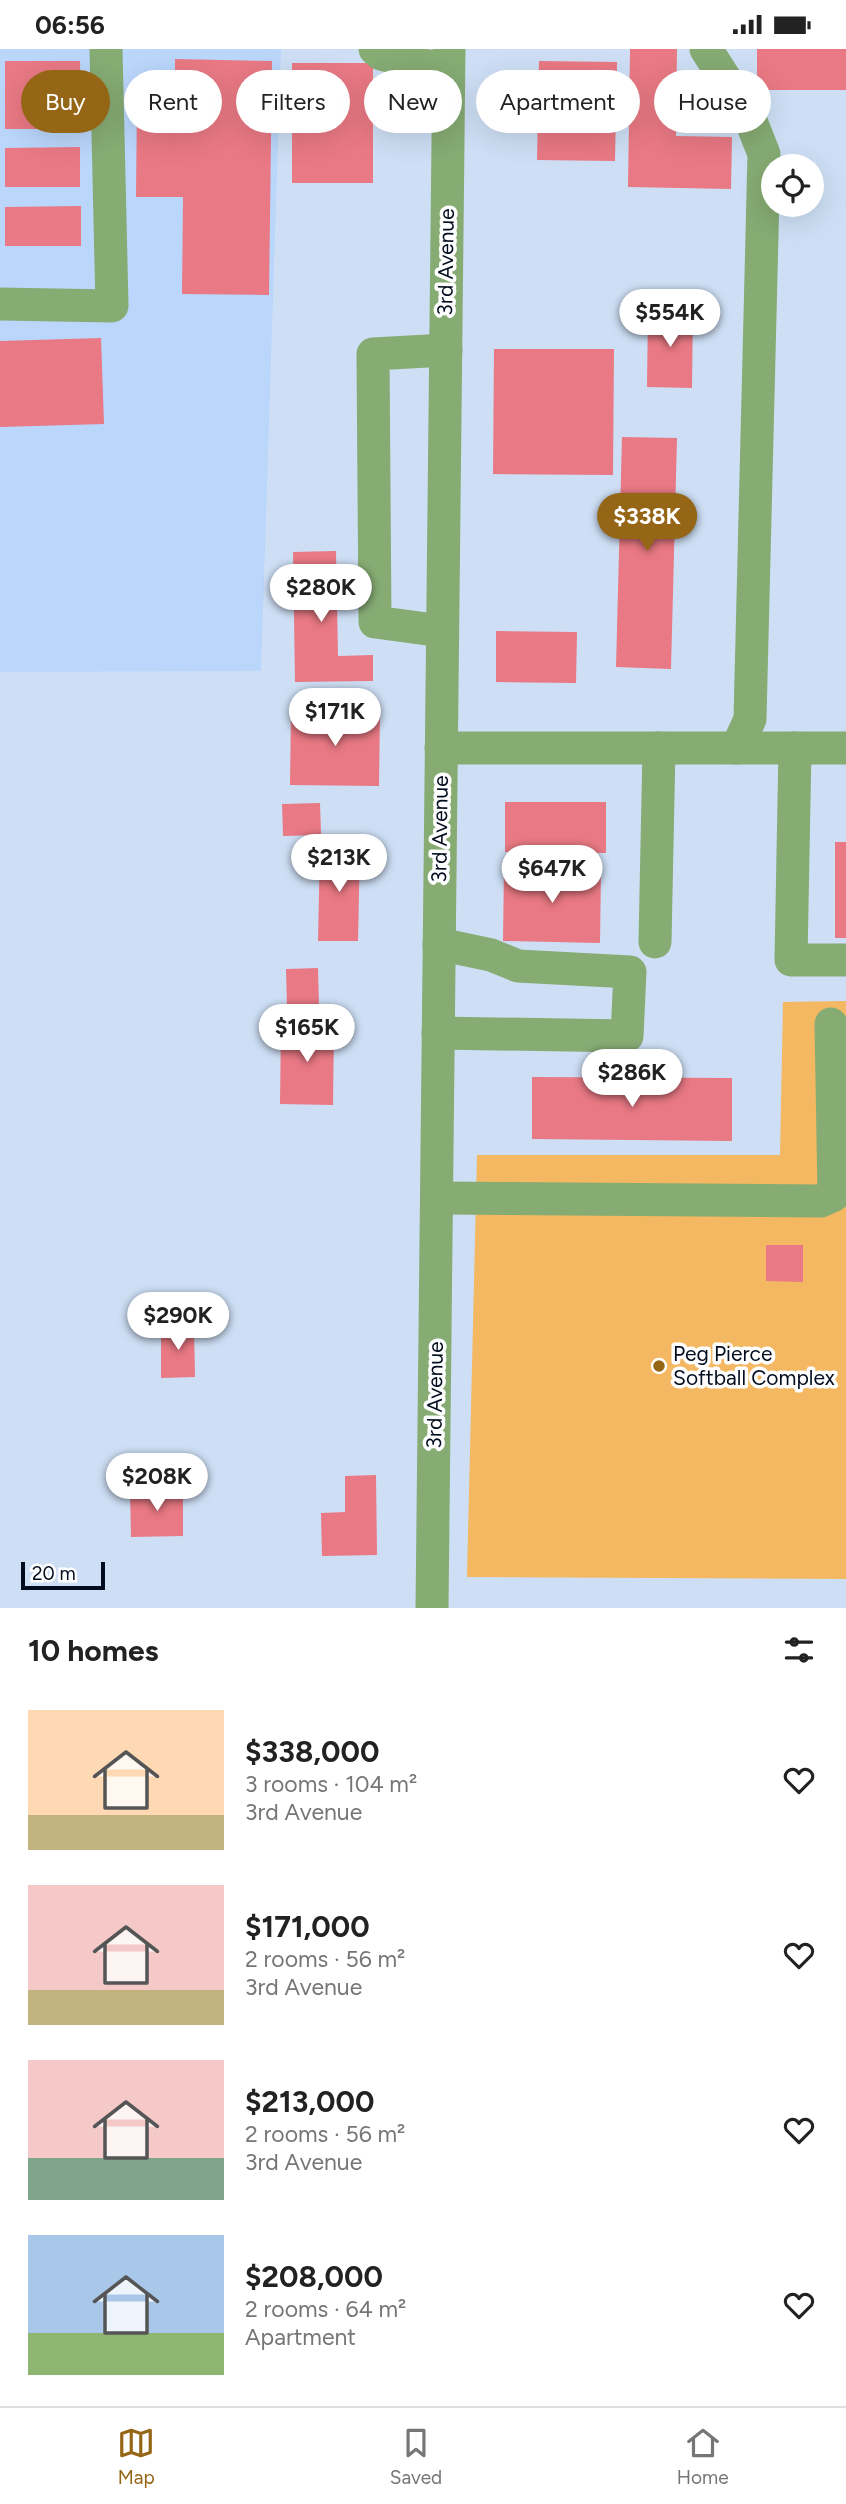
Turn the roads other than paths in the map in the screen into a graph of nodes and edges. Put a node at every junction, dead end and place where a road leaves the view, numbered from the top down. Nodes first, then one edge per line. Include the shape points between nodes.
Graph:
1 (106, 49) edge
2 (375, 49) edge
3 (706, 49) edge
4 (448, 60) edge
5 (0, 304) edge
6 (446, 351) junction
7 (442, 631) junction
8 (441, 748) junction
9 (659, 748) junction
10 (737, 748) junction
11 (795, 748) junction
12 (846, 748) edge
13 (656, 942) dead end
14 (439, 944) junction
15 (846, 960) edge
16 (831, 1024) dead end
17 (438, 1033) junction
18 (437, 1198) junction
19 (432, 1608) edge

1 - 5 street via 112,306
2 - 4 street via 381,54
3 - 10 street via 749,116 764,154 750,719
4 - 6 street, 3rd Avenue
6 - 7 street, 3rd Avenue
6 - 7 street via 373,354 375,622
7 - 8 street, 3rd Avenue
8 - 9 street
8 - 14 street, 3rd Avenue
9 - 10 street
9 - 13 street
10 - 11 street
11 - 12 street
11 - 15 street via 791,960
14 - 17 street, 3rd Avenue
14 - 17 street via 518,966 630,972 627,1036
16 - 18 street via 834,1195 821,1201
17 - 18 street, 3rd Avenue
18 - 19 street, 3rd Avenue

